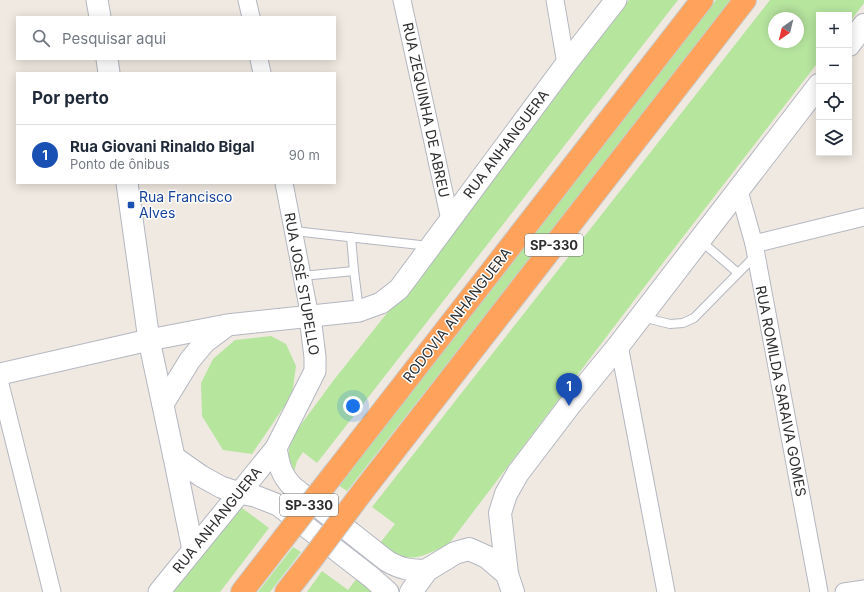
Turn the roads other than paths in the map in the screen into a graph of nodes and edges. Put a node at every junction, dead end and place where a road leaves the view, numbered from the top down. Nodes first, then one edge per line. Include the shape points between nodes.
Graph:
1 (97, 0) edge
2 (247, 0) edge
3 (402, 0) edge
4 (555, 0) edge
5 (616, 0) edge
6 (702, 0) edge
7 (745, 0) edge
8 (100, 16) edge
9 (251, 16) edge
10 (864, 25) edge
11 (852, 41) edge
12 (107, 60) edge
13 (259, 60) edge
14 (566, 64) junction
15 (109, 72) edge
16 (262, 72) edge
17 (816, 89) edge
18 (127, 184) edge
19 (284, 184) edge
20 (739, 191) junction
21 (864, 217) edge
22 (450, 220) junction
23 (294, 231) junction
24 (351, 237) junction
25 (700, 241) junction
26 (430, 246) junction
27 (755, 250) junction
28 (354, 271) junction
29 (738, 273) junction
30 (302, 276) junction
31 (359, 311) junction
32 (310, 317) junction
33 (642, 317) junction
34 (227, 325) junction
35 (149, 340) junction
36 (619, 345) junction
37 (0, 374) edge
38 (0, 384) edge
39 (163, 404) junction
40 (276, 448) junction
41 (174, 457) junction
42 (239, 493) junction
43 (193, 550) junction
44 (427, 570) junction
45 (510, 583) edge
46 (864, 589) edge
47 (52, 592) edge
48 (159, 592) edge
49 (242, 592) edge
50 (286, 592) edge
51 (388, 592) edge
52 (411, 592) edge
53 (666, 592) edge
54 (819, 592) edge
55 (844, 592) edge

1 - 8 street
2 - 9 street
3 - 22 street, RUA ZEQUINHA DE ABREU
4 - 14 street
5 - 14 street, RUA ANHANGUERA
6 - 49 highway, RODOVIA ANHANGUERA / SP-330, bridge
7 - 50 highway, SP-330, bridge
10 - 11 main road
12 - 15 street
13 - 16 street
14 - 22 street, RUA ANHANGUERA
17 - 20 main road
18 - 35 street
19 - 23 street, RUA JOSÉ STUPELLO
20 - 25 main road
20 - 27 street, RUA ROMILDA SARAIVA GOMES
21 - 27 street
22 - 26 street, RUA ANHANGUERA
23 - 24 lane
23 - 30 street, RUA JOSÉ STUPELLO
24 - 26 lane
24 - 28 lane
25 - 29 lane
25 - 33 main road
26 - 31 street, RUA ANHANGUERA via 398,289 381,303
27 - 29 lane
27 - 54 street, RUA ROMILDA SARAIVA GOMES
28 - 30 lane
28 - 31 lane
29 - 33 lane via 694,318 683,324 670,324
30 - 32 street, RUA JOSÉ STUPELLO
31 - 32 street, RUA ANHANGUERA
32 - 34 street, RUA ANHANGUERA
32 - 40 street, RUA JOSÉ STUPELLO via 315,371
33 - 36 main road
34 - 35 street, RUA ANHANGUERA
34 - 39 street via 205,342 190,360
35 - 37 street, RUA ANHANGUERA
35 - 39 street
36 - 45 main road via 518,473 506,494 500,513
36 - 53 street
38 - 47 street
39 - 41 street
40 - 42 street, RUA ANHANGUERA
40 - 44 street via 285,479 293,487 398,568 411,571
41 - 42 street via 201,476
41 - 43 street
42 - 43 street, RUA ANHANGUERA
42 - 51 street via 278,505
43 - 48 street, RUA ANHANGUERA
44 - 45 main road via 455,553 469,549 487,557
44 - 52 main road
46 - 55 street

